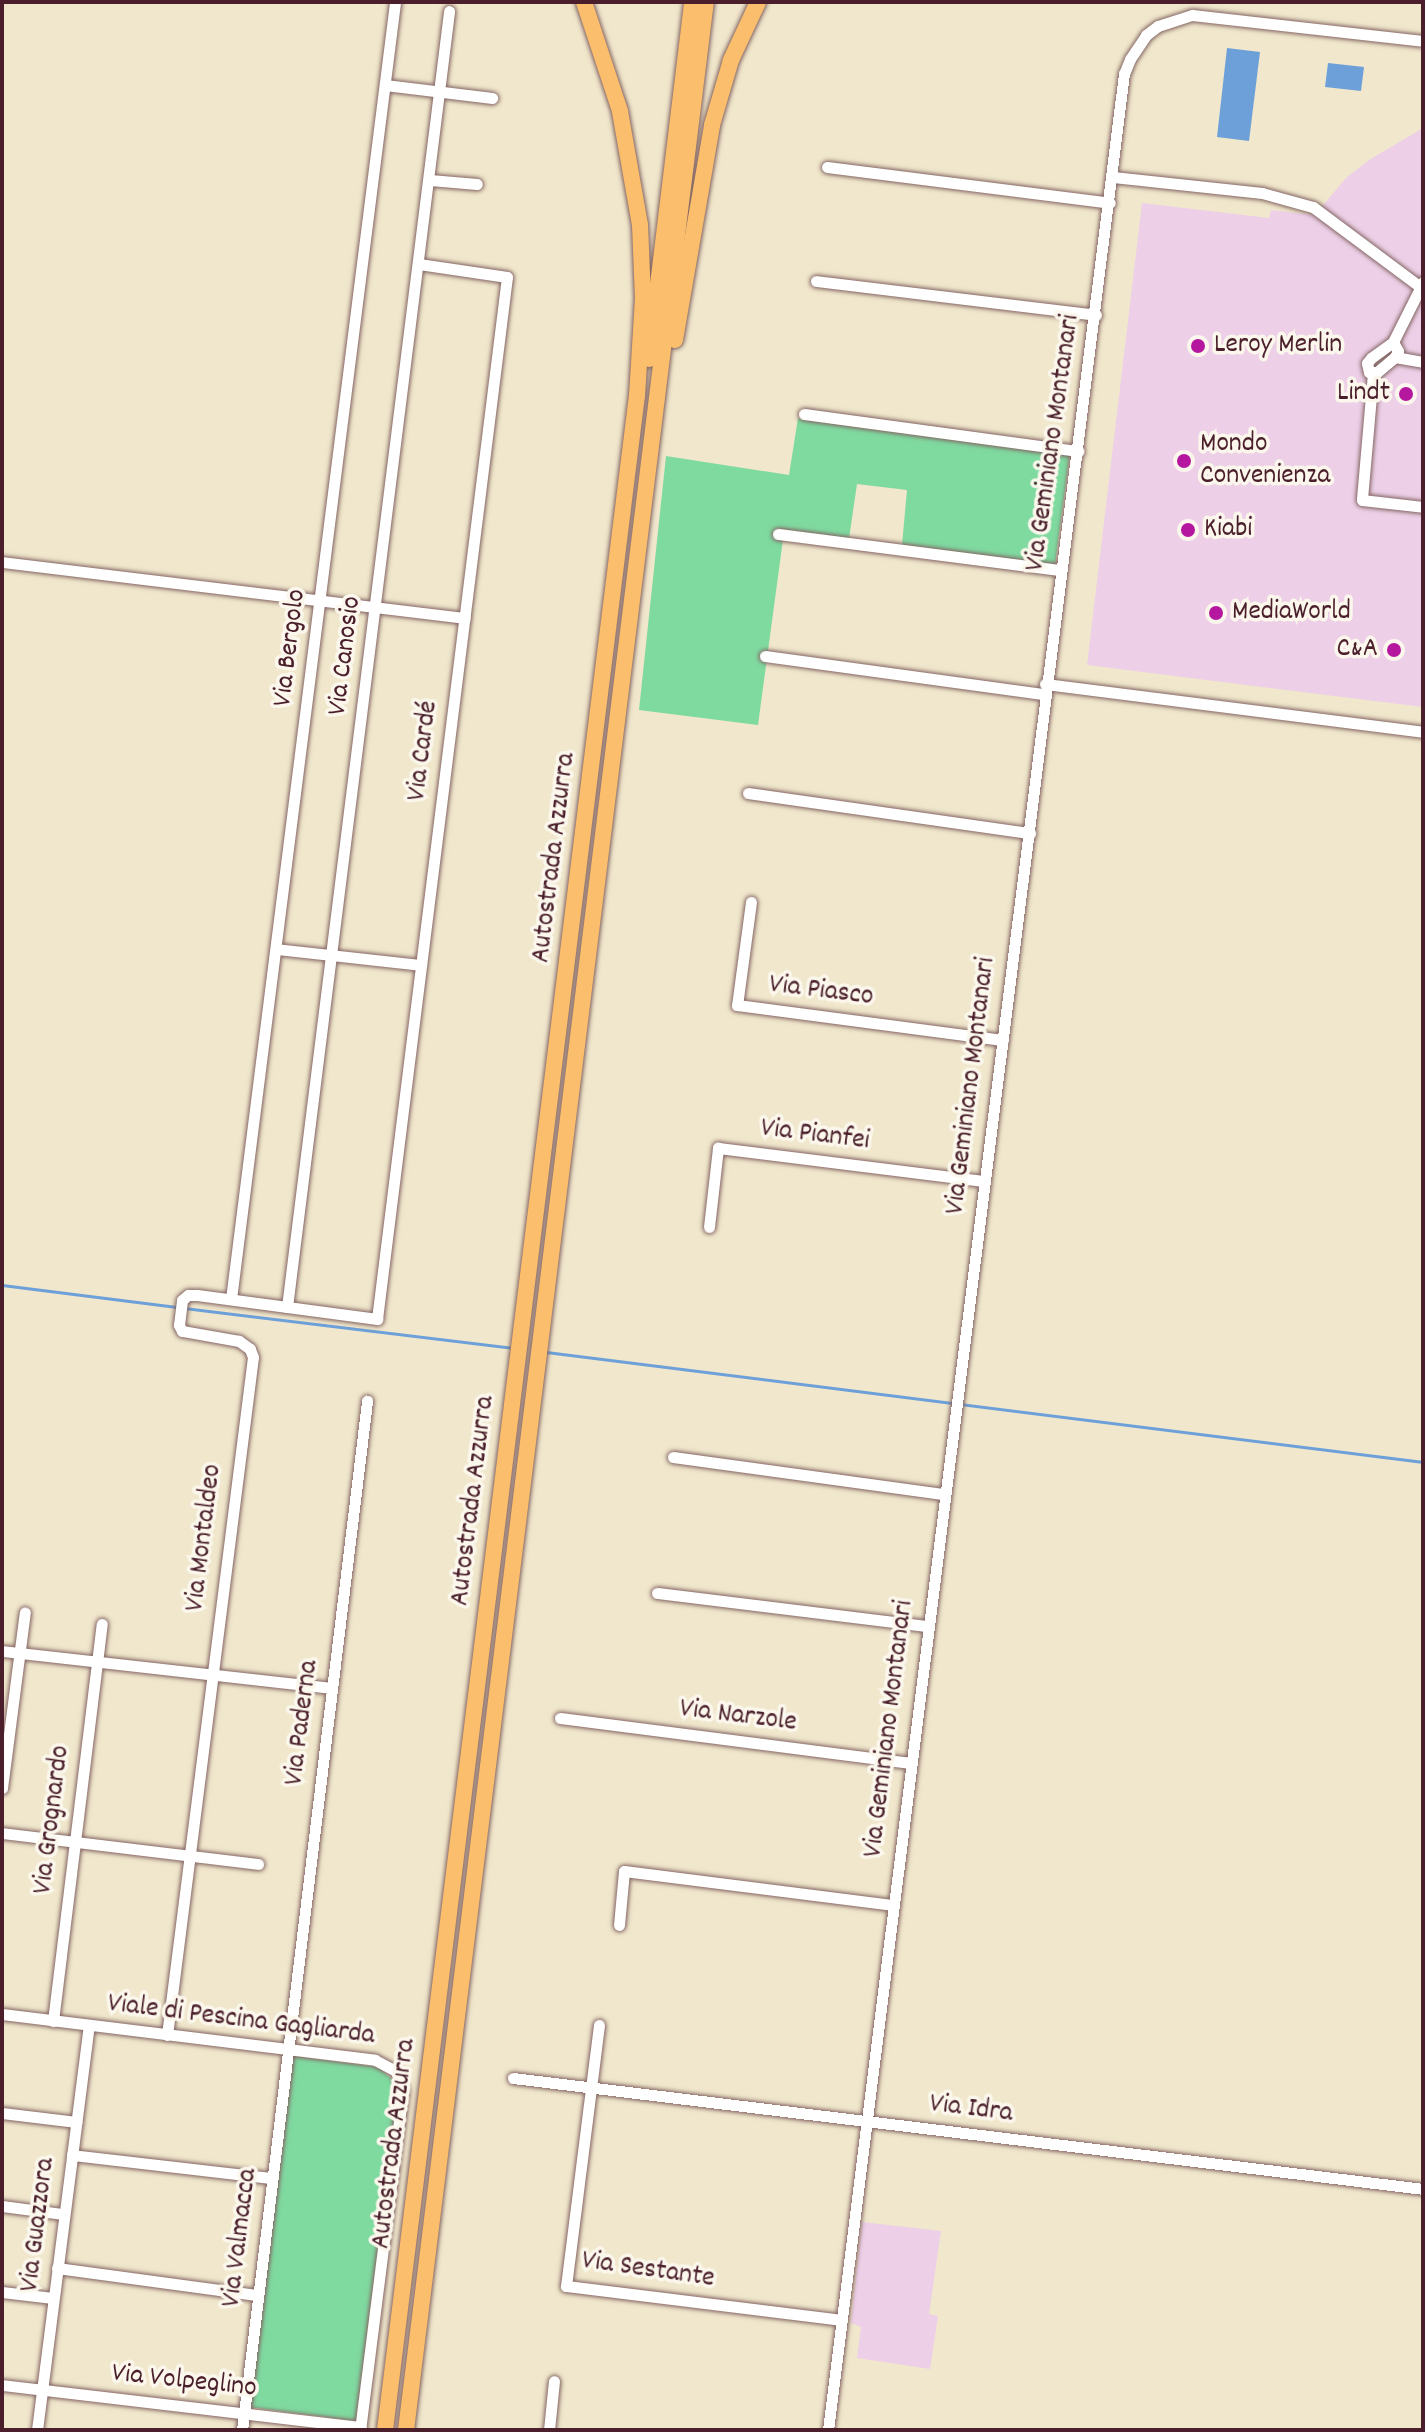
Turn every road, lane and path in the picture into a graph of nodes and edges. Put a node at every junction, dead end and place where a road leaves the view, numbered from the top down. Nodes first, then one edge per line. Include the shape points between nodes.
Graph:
1 (395, 2) edge
2 (584, 2) edge
3 (692, 2) edge
4 (706, 2) edge
5 (758, 2) edge
6 (449, 11) dead end
7 (1423, 41) edge
8 (385, 85) junction
9 (440, 91) junction
10 (492, 98) dead end
11 (681, 152) junction
12 (827, 167) dead end
13 (1113, 177) junction
14 (430, 180) junction
15 (477, 184) dead end
16 (1110, 203) junction
17 (419, 264) junction
18 (816, 281) dead end
19 (1421, 284) edge
20 (1096, 315) junction
21 (1393, 342) junction
22 (1395, 357) junction
23 (1423, 362) edge
24 (1373, 373) junction
25 (804, 414) dead end
26 (1079, 451) junction
27 (1423, 507) edge
28 (778, 534) dead end
29 (2, 562) edge
30 (1060, 570) junction
31 (617, 578) junction
32 (637, 578) junction
33 (321, 601) junction
34 (376, 606) junction
35 (465, 618) junction
36 (765, 656) dead end
37 (1045, 689) junction
38 (1423, 732) edge
39 (748, 793) dead end
40 (1030, 833) junction
41 (751, 902) dead end
42 (276, 949) junction
43 (331, 955) junction
44 (421, 965) junction
45 (1003, 1040) junction
46 (984, 1181) junction
47 (709, 1227) dead end
48 (231, 1299) junction
49 (287, 1307) junction
50 (377, 1319) joint
51 (367, 1401) dead end
52 (673, 1457) dead end
53 (944, 1494) junction
54 (657, 1593) dead end
55 (25, 1612) dead end
56 (102, 1624) dead end
57 (927, 1626) junction
58 (2, 1651) edge
59 (20, 1653) junction
60 (97, 1663) junction
61 (212, 1677) junction
62 (331, 1688) junction
63 (560, 1718) dead end
64 (909, 1763) junction
65 (2, 1788) edge
66 (2, 1833) edge
67 (74, 1841) junction
68 (191, 1857) junction
69 (258, 1864) dead end
70 (892, 1905) junction
71 (619, 1925) dead end
72 (2, 2014) edge
73 (53, 2021) junction
74 (89, 2025) junction
75 (599, 2025) dead end
76 (167, 2035) junction
77 (288, 2051) junction
78 (513, 2078) dead end
79 (592, 2088) junction
80 (2, 2113) edge
81 (865, 2121) junction
82 (76, 2122) junction
83 (72, 2155) junction
84 (272, 2178) junction
85 (1423, 2189) edge
86 (2, 2206) edge
87 (63, 2214) junction
88 (57, 2268) junction
89 (2, 2292) edge
90 (258, 2295) junction
91 (53, 2298) junction
92 (841, 2320) junction
93 (554, 2381) dead end
94 (2, 2385) edge
95 (41, 2390) junction
96 (244, 2413) junction
97 (360, 2429) edge
98 (37, 2430) edge
99 (242, 2430) edge
100 (385, 2430) edge
101 (406, 2430) edge
102 (549, 2430) edge
103 (828, 2430) edge

1 - 8 street, Via Bergolo
2 - 31 highway via 620,111 640,225 643,299 637,396
3 - 11 highway
4 - 11 highway
5 - 32 highway via 731,60 712,125
6 - 9 street, Via Canosio
7 - 13 street, Via Geminiano Montanari via 1199,15 1158,26 1138,45 1124,74
8 - 9 street
8 - 33 street, Via Bergolo
9 - 10 street
9 - 14 street, Via Canosio
11 - 31 highway
11 - 32 highway
12 - 16 street
13 - 16 street, Via Geminiano Montanari
13 - 19 street via 1262,193 1313,207
14 - 15 street
14 - 17 street, Via Canosio
16 - 20 street, Via Geminiano Montanari
17 - 34 street, Via Canosio
17 - 35 street, Via Cardé via 507,277
18 - 20 street
19 - 21 street
20 - 26 street, Via Geminiano Montanari
21 - 22 street
21 - 24 street via 1371,358 1367,368
22 - 23 street
22 - 24 street
24 - 27 street via 1362,500
25 - 26 street
26 - 30 street, Via Geminiano Montanari
28 - 30 street
29 - 33 street
30 - 37 street, Via Geminiano Montanari
31 - 100 highway, Autostrada Azzurra
32 - 101 highway, Autostrada Azzurra
33 - 34 street
33 - 42 street, Via Bergolo
34 - 35 street
34 - 43 street, Via Canosio
35 - 44 street, Via Cardé
36 - 37 street
37 - 38 street
37 - 40 street, Via Geminiano Montanari
39 - 40 street
40 - 45 street, Via Geminiano Montanari
41 - 45 street, Via Piasco via 737,1005
42 - 43 street
42 - 48 street, Via Bergolo
43 - 44 street
43 - 49 street, Via Canosio
44 - 50 street, Via Cardé
45 - 46 street, Via Geminiano Montanari
46 - 47 street, Via Pianfei via 718,1148
46 - 53 street, Via Geminiano Montanari
48 - 49 street, Via Montaldeo
48 - 61 street, Via Montaldeo via 188,1295 180,1310 183,1332 239,1341 253,1355
49 - 50 street, Via Montaldeo
51 - 62 street, Via Paderna
52 - 53 street
53 - 57 street, Via Geminiano Montanari
54 - 57 street
55 - 59 street
56 - 60 street, Via Grognardo
57 - 64 street, Via Geminiano Montanari
58 - 59 street
59 - 60 street
59 - 65 street
60 - 61 street
60 - 67 street, Via Grognardo
61 - 62 street
61 - 68 street, Via Montaldeo
62 - 77 street, Via Paderna
63 - 64 street, Via Narzole
64 - 70 street, Via Geminiano Montanari
66 - 67 street
67 - 68 street
67 - 73 street, Via Grognardo
68 - 69 street
68 - 76 street, Via Montaldeo
70 - 71 street via 624,1871
70 - 81 street, Via Geminiano Montanari
72 - 73 street, Viale di Pescina Gagliarda
73 - 74 street, Viale di Pescina Gagliarda
74 - 76 street, Viale di Pescina Gagliarda
74 - 82 street, Via Guazzora
75 - 79 street, Via Sestante
76 - 77 street, Viale di Pescina Gagliarda
77 - 84 street, Via Valmacca
77 - 97 street, Viale di Pescina Gagliarda via 382,2062 396,2071 403,2086
78 - 79 street, Via Idra
79 - 81 street, Via Idra
79 - 92 street, Via Sestante via 566,2286
80 - 82 street
81 - 85 street, Via Idra
81 - 92 street, Via Geminiano Montanari
82 - 83 street, Via Guazzora
83 - 84 street
83 - 87 street, Via Guazzora
84 - 90 street, Via Valmacca
86 - 87 street
87 - 88 street, Via Guazzora
88 - 90 street
88 - 91 street, Via Guazzora
89 - 91 street
90 - 96 street, Via Valmacca
91 - 95 street, Via Guazzora
92 - 103 street, Via Geminiano Montanari
93 - 102 street
94 - 95 street, Via Volpeglino
95 - 96 street, Via Volpeglino
95 - 98 street, Via Guazzora
96 - 97 street, Via Volpeglino
96 - 99 street, Via Valmacca

